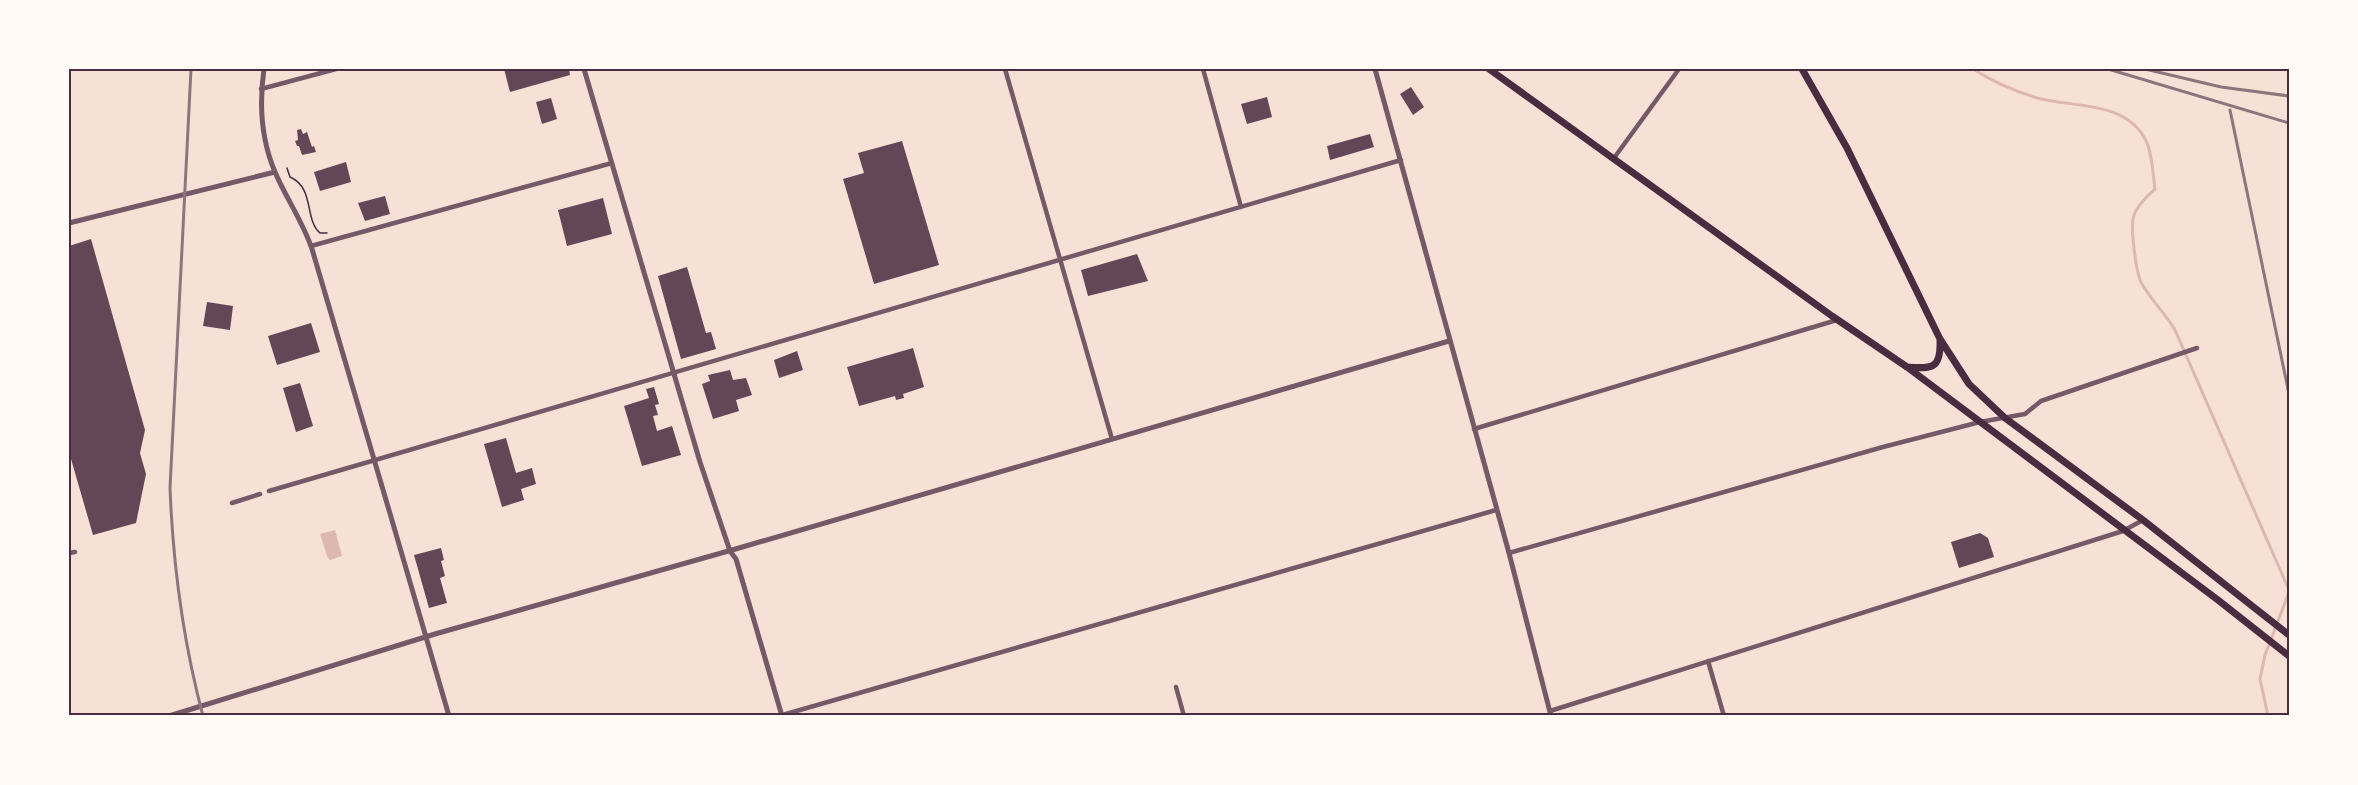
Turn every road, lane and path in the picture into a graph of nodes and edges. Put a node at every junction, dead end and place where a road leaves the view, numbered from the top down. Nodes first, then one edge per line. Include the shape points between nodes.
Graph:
1 (264, 69) edge
2 (336, 69) edge
3 (584, 69) edge
4 (1005, 69) edge
5 (1203, 69) edge
6 (1375, 69) edge
7 (1489, 69) edge
8 (1679, 69) edge
9 (1802, 69) edge
10 (261, 89) junction
11 (1614, 158) junction
12 (1401, 160) junction
13 (612, 163) junction
14 (287, 168) dead end
15 (275, 171) junction
16 (1241, 207) junction
17 (69, 223) edge
18 (330, 232) dead end
19 (311, 246) junction
20 (1060, 260) junction
21 (1837, 320) junction
22 (1940, 339) junction
23 (1449, 341) junction
24 (2197, 348) dead end
25 (1907, 367) junction
26 (674, 373) junction
27 (2005, 418) junction
28 (1980, 422) junction
29 (1474, 429) junction
30 (1112, 439) junction
31 (373, 461) junction
32 (269, 491) dead end
33 (260, 494) dead end
34 (232, 503) dead end
35 (1496, 510) junction
36 (2143, 520) junction
37 (2123, 531) junction
38 (730, 550) junction
39 (1509, 553) junction
40 (2289, 635) edge
41 (426, 637) junction
42 (2289, 656) edge
43 (1708, 661) junction
44 (1176, 687) dead end
45 (1551, 714) edge
46 (169, 716) edge
47 (449, 716) edge
48 (781, 716) edge
49 (1184, 716) edge
50 (1724, 716) edge

1 - 10 street
2 - 10 street
3 - 13 street
4 - 20 street
5 - 16 street
6 - 12 street
7 - 11 main road
8 - 11 street
9 - 22 main road via 1848,148
10 - 15 street via 262,122
11 - 21 main road
12 - 16 street
12 - 23 street
13 - 19 street
13 - 26 street
14 - 18 path via 306,195 318,232
15 - 17 street
15 - 19 street
16 - 20 street
19 - 31 street
20 - 26 street
20 - 30 street
21 - 25 main road
21 - 29 street
22 - 25 main road via 1941,354 1934,366
22 - 27 main road via 1969,384
23 - 29 street
23 - 30 street
24 - 27 street via 2041,401 2025,414
25 - 28 main road
26 - 31 street
26 - 38 street
27 - 28 street
27 - 36 main road
28 - 37 main road
28 - 39 street
29 - 35 street
30 - 38 street
31 - 32 street
31 - 41 street
33 - 34 street
35 - 39 street
35 - 48 street
36 - 37 street
36 - 40 main road
37 - 42 main road
37 - 43 street
38 - 41 street
38 - 48 street
39 - 45 street
41 - 46 street
41 - 47 street
43 - 45 street
43 - 50 street
44 - 49 street

